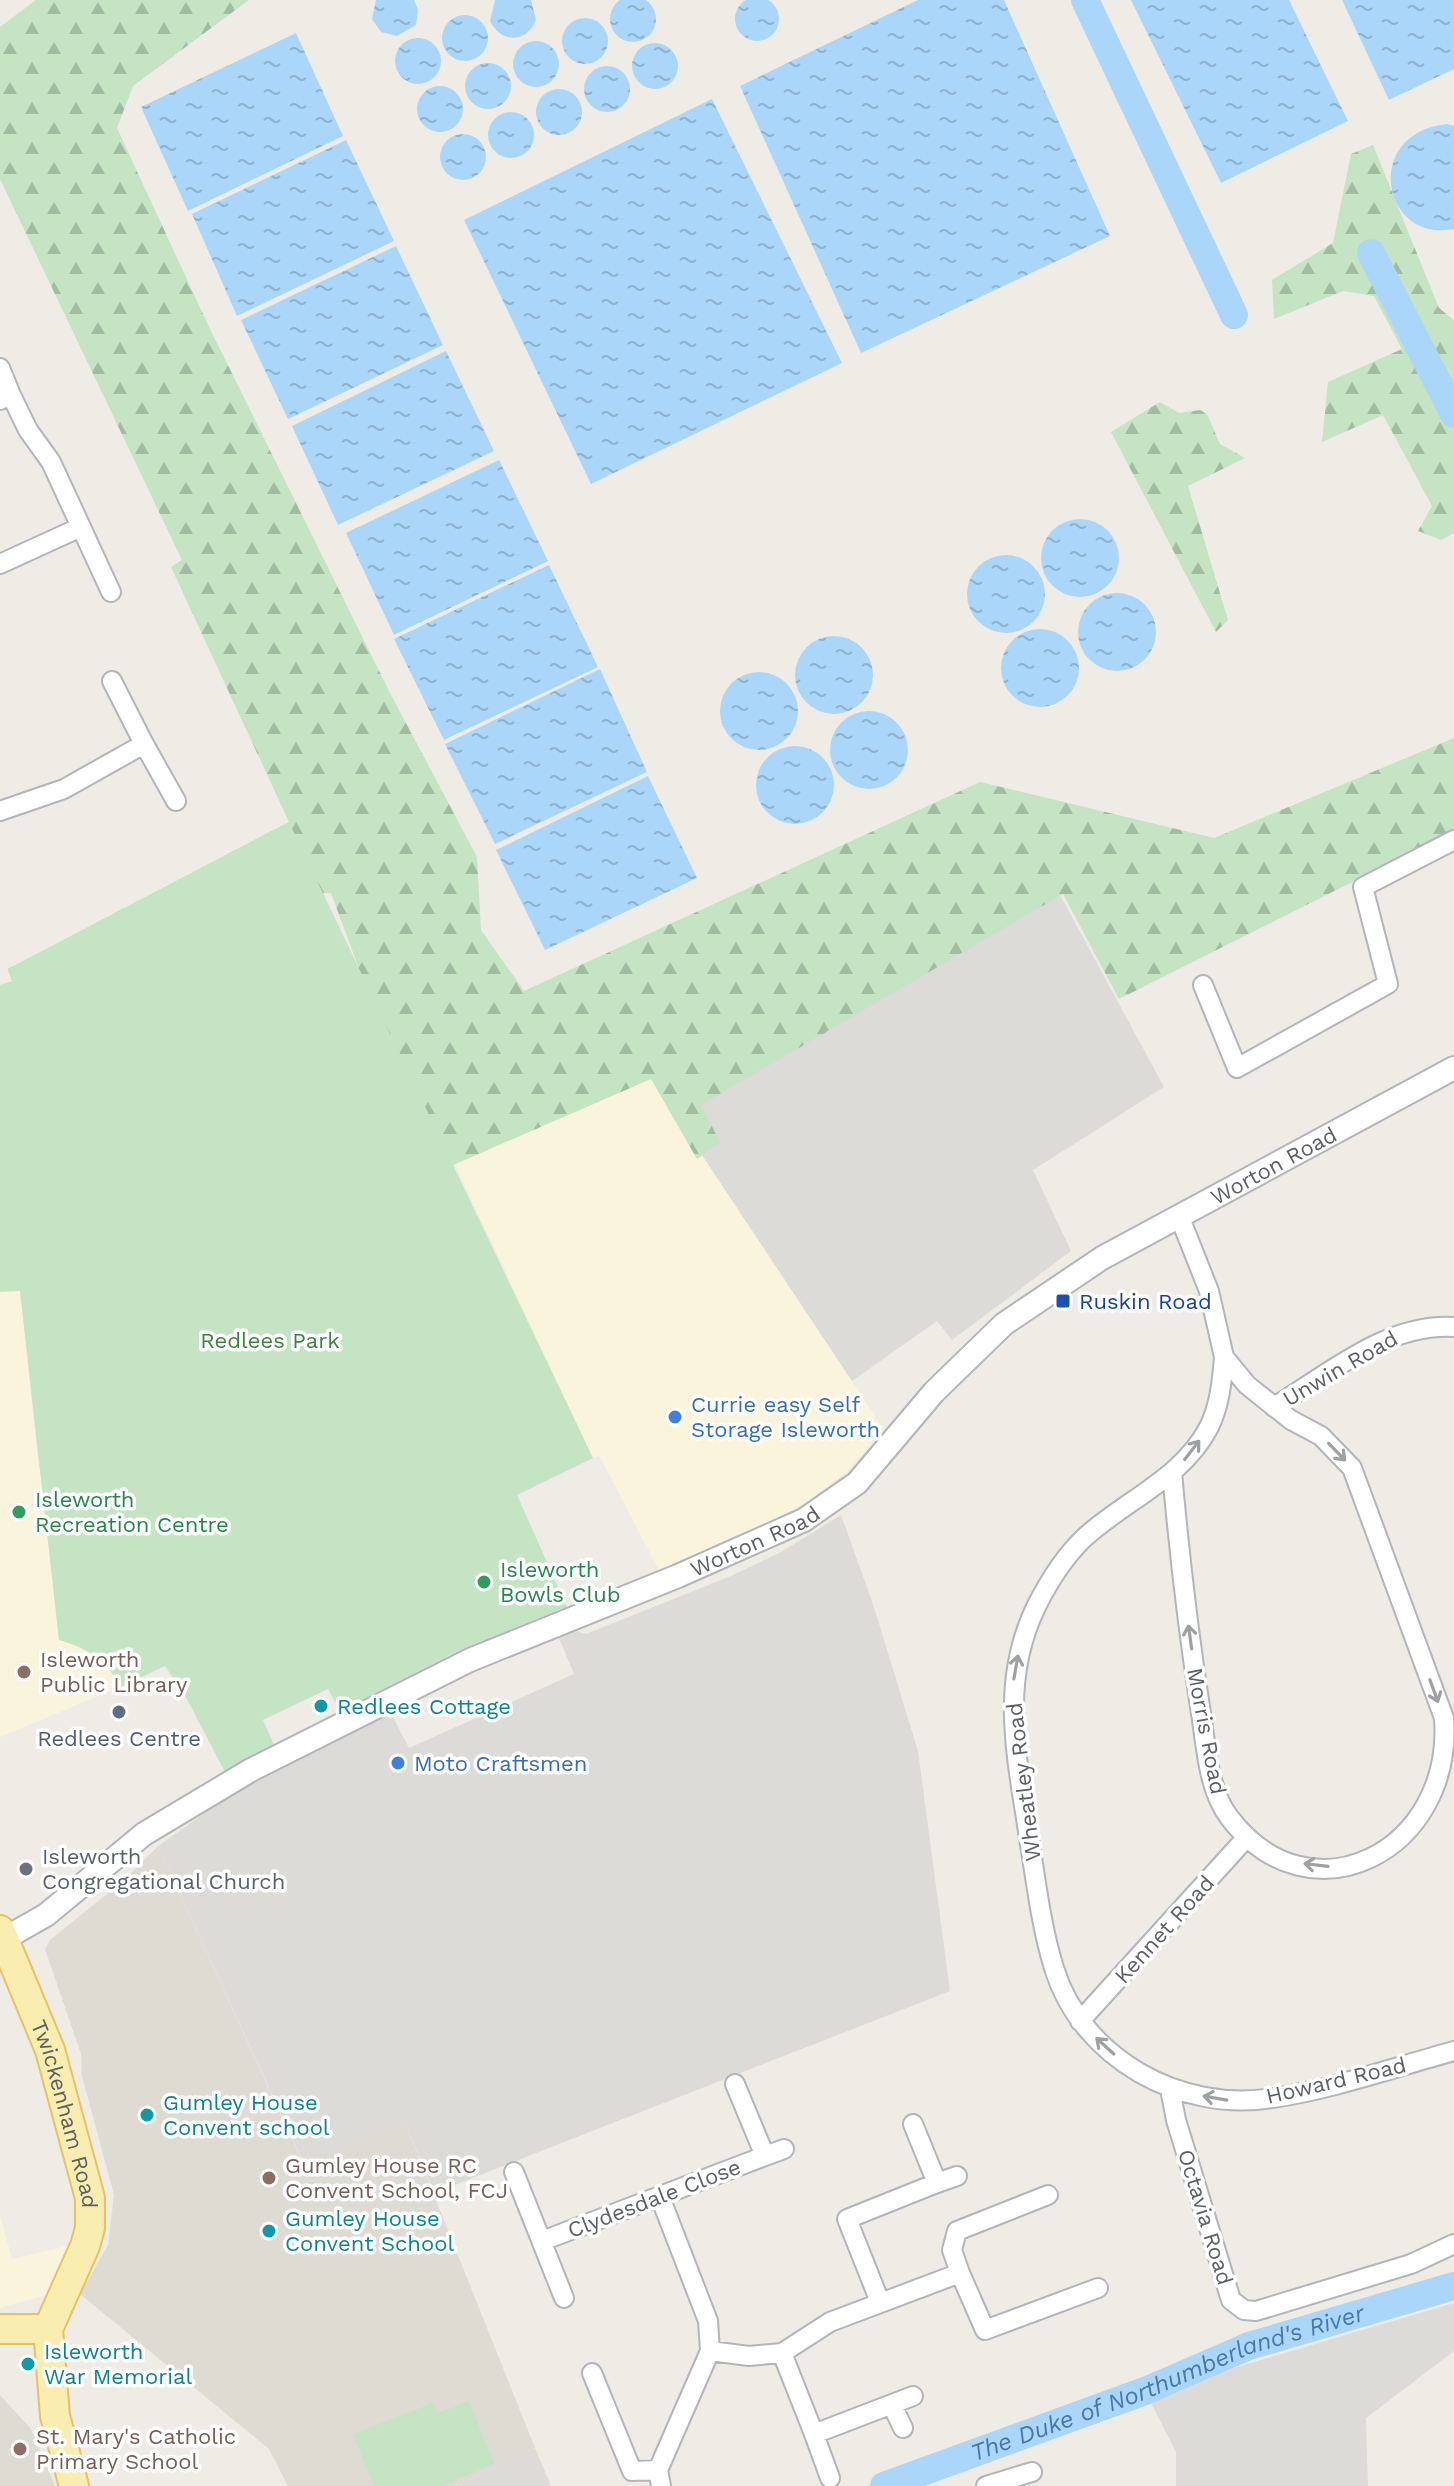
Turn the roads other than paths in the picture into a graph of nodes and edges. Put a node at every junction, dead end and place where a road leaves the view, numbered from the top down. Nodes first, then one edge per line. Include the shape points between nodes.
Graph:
1 (0, 368) edge
2 (5, 397) edge
3 (81, 527) junction
4 (0, 564) edge
5 (111, 592) dead end
6 (112, 681) dead end
7 (144, 744) junction
8 (176, 801) dead end
9 (0, 811) edge
10 (1454, 840) edge
11 (1203, 985) dead end
12 (1237, 1068) junction
13 (1454, 1068) edge
14 (1220, 1078) dead end
15 (1180, 1218) junction
16 (1454, 1327) edge
17 (1224, 1357) junction
18 (1274, 1407) junction
19 (1172, 1472) junction
20 (1447, 1789) edge
21 (1247, 1837) junction
22 (1, 1937) edge
23 (1080, 2021) junction
24 (1454, 2051) edge
25 (735, 2084) dead end
26 (1170, 2089) junction
27 (913, 2124) dead end
28 (784, 2149) dead end
29 (765, 2156) junction
30 (514, 2172) dead end
31 (957, 2176) dead end
32 (937, 2183) junction
33 (1048, 2195) dead end
34 (660, 2197) junction
35 (542, 2241) junction
36 (1454, 2244) edge
37 (960, 2273) junction
38 (1098, 2288) dead end
39 (564, 2298) dead end
40 (880, 2302) junction
41 (0, 2329) edge
42 (48, 2329) junction
43 (710, 2351) junction
44 (782, 2353) junction
45 (592, 2373) dead end
46 (913, 2396) dead end
47 (892, 2405) junction
48 (903, 2428) dead end
49 (814, 2434) junction
50 (1032, 2472) dead end
51 (659, 2478) edge
52 (830, 2478) dead end
53 (74, 2486) edge
54 (986, 2486) edge

1 - 2 street
2 - 3 street via 51,462
3 - 4 street
3 - 5 street
6 - 7 street
7 - 8 street
7 - 9 street via 64,789
10 - 12 street via 1363,887 1388,984
11 - 12 street
12 - 14 street
13 - 15 street, Worton Road
15 - 17 street via 1209,1291
15 - 22 street, Worton Road via 1102,1258 1004,1324 934,1392 857,1483 804,1520 470,1660 251,1770 144,1834 46,1915
16 - 18 street, Unwin Road via 1424,1326 1396,1333
17 - 18 street
19 -> 17 street, Wheatley Road via 1209,1427
18 -> 20 street, Morris Road via 1321,1436 1352,1468 1444,1718
21 -> 19 street, Morris Road via 1218,1799 1208,1753 1180,1566
23 -> 19 street, Wheatley Road via 1055,1970 1039,1904 1013,1732 1020,1643 1053,1575 1083,1539
20 -> 21 street, Morris Road via 1398,1847 1372,1860 1318,1868 1285,1860
21 - 23 street, Kennet Road
22 - 42 main road, Twickenham Road via 50,2050 90,2198 85,2246
26 -> 23 street, Wheatley Road via 1103,2047
24 -> 26 street, Howard Road via 1272,2099 1224,2101
25 - 29 street, Clydesdale Close
26 - 36 street, Octavia Road via 1231,2300 1244,2310 1256,2311 1411,2264
27 - 32 street
28 - 29 street, Clydesdale Close
29 - 34 street, Clydesdale Close
30 - 35 street, Clydesdale Close
31 - 32 street
32 - 40 street via 847,2219
33 - 37 street via 957,2231 952,2250
34 - 35 street, Clydesdale Close
34 - 43 street via 708,2321
35 - 39 street, Clydesdale Close
37 - 38 street via 988,2339
37 - 40 street
40 - 44 street via 830,2322
41 - 42 main road
42 - 53 main road, Twickenham Road via 55,2416
43 - 44 street
43 - 51 street
44 - 49 street
45 - 51 street via 632,2471
46 - 47 street
47 - 48 street
47 - 49 street
49 - 52 street
50 - 54 street

